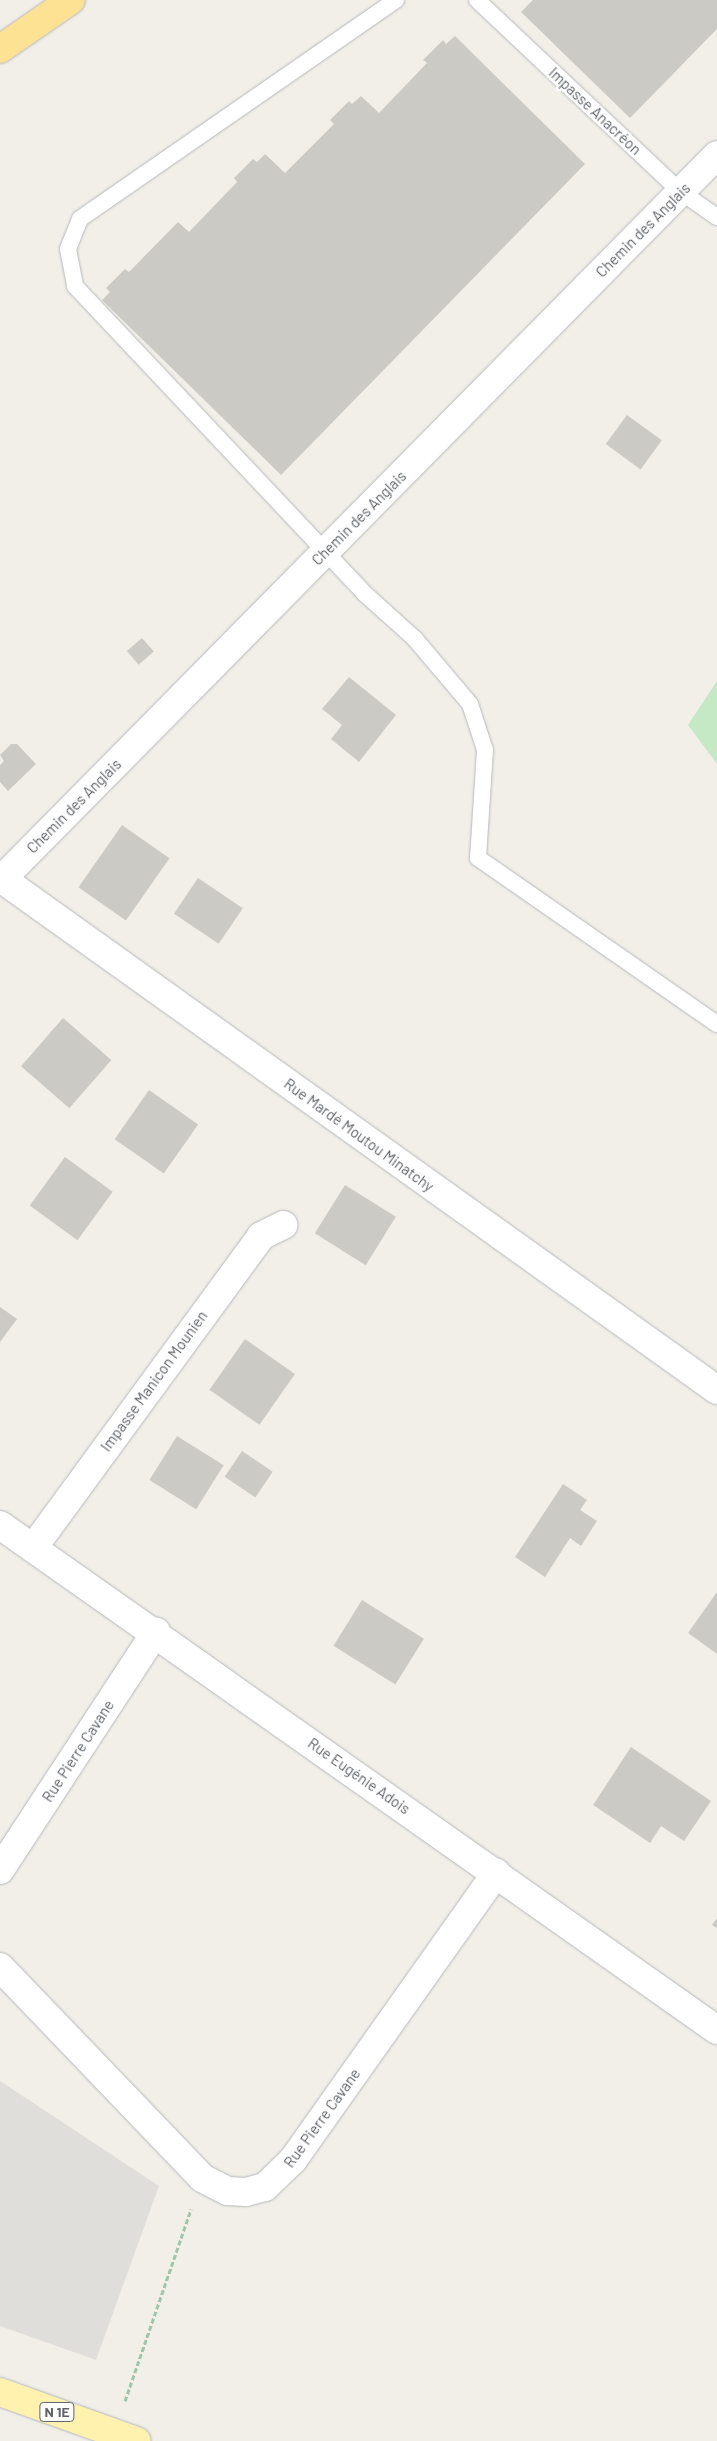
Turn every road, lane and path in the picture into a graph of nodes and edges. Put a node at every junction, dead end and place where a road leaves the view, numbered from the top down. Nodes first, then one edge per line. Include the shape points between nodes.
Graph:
1 (71, 0) edge
2 (396, 0) edge
3 (477, 0) edge
4 (0, 49) edge
5 (717, 155) edge
6 (681, 192) junction
7 (717, 217) edge
8 (326, 551) junction
9 (1, 880) edge
10 (717, 1024) edge
11 (284, 1225) dead end
12 (717, 1390) edge
13 (0, 1525) edge
14 (33, 1548) junction
15 (156, 1632) junction
16 (0, 1870) edge
17 (496, 1874) junction
18 (0, 1967) edge
19 (717, 2030) edge
20 (202, 2178) junction
21 (0, 2392) edge
22 (126, 2437) edge

1 - 4 highway
2 - 8 lane via 80,219 68,249 75,286
3 - 6 lane, Impasse Anacréon
5 - 6 street, Chemin des Anglais
6 - 7 lane, Impasse Anacréon
6 - 8 street, Chemin des Anglais
8 - 9 street, Chemin des Anglais
8 - 10 lane via 364,593 415,639 470,704 485,750 478,858
9 - 12 street, Rue Mardé Moutou Minatchy
11 - 14 street, Impasse Manicon Mounien via 261,1236
13 - 14 street, Rue Eugénie Adois
14 - 15 street, Rue Eugénie Adois
15 - 16 street, Rue Pierre Cavane
15 - 17 street, Rue Eugénie Adois
17 - 19 street, Rue Eugénie Adois
17 - 20 street, Rue Pierre Cavane via 278,2177 265,2187 246,2192 228,2192
18 - 20 street, Rue Pierre Cavane
20 - 22 path
21 - 22 main road, N 1E

